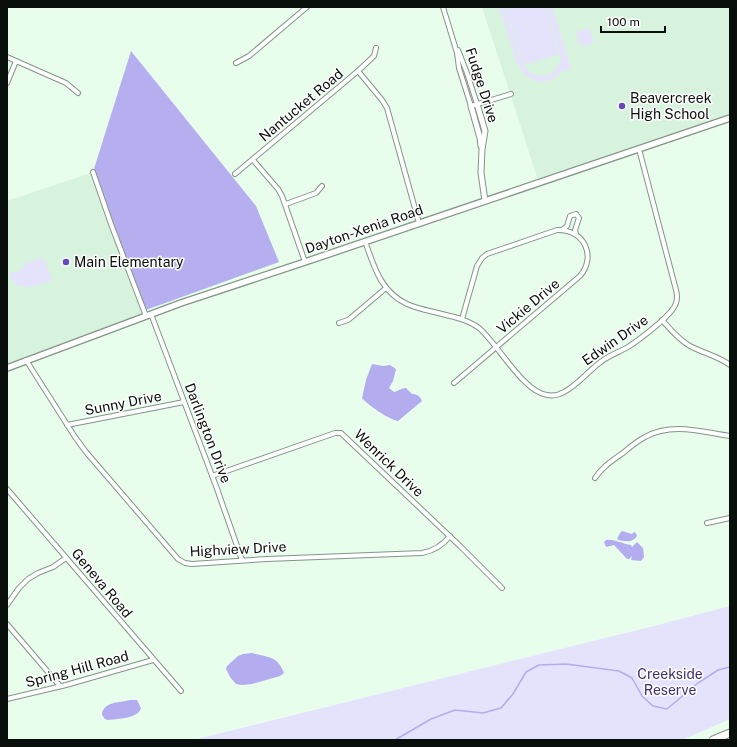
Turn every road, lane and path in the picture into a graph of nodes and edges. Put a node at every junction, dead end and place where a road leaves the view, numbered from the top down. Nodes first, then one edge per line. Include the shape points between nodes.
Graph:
1 (307, 7) edge
2 (443, 7) edge
3 (450, 29) junction
4 (376, 48) dead end
5 (7, 57) edge
6 (16, 61) junction
7 (236, 63) dead end
8 (358, 71) junction
9 (7, 83) edge
10 (78, 92) dead end
11 (511, 94) dead end
12 (477, 104) junction
13 (471, 106) junction
14 (730, 118) edge
15 (482, 149) junction
16 (639, 149) junction
17 (253, 160) junction
18 (93, 172) dead end
19 (235, 174) dead end
20 (322, 186) dead end
21 (485, 201) junction
22 (286, 204) junction
23 (419, 223) junction
24 (562, 230) junction
25 (576, 235) junction
26 (365, 241) junction
27 (305, 262) junction
28 (386, 288) junction
29 (148, 315) junction
30 (462, 319) junction
31 (662, 320) junction
32 (339, 323) dead end
33 (496, 347) junction
34 (26, 360) junction
35 (730, 365) edge
36 (7, 368) edge
37 (454, 383) dead end
38 (184, 402) junction
39 (67, 425) junction
40 (730, 436) edge
41 (212, 476) junction
42 (595, 478) dead end
43 (7, 489) edge
44 (730, 518) edge
45 (707, 523) dead end
46 (450, 536) junction
47 (66, 558) junction
48 (242, 560) junction
49 (502, 588) dead end
50 (7, 605) edge
51 (7, 624) edge
52 (153, 660) junction
53 (60, 686) junction
54 (181, 692) dead end
55 (7, 699) edge
56 (730, 733) edge
57 (713, 740) edge

1 - 7 street via 250,56
2 - 3 street, Fudge Drive
3 - 12 street, Fudge Drive
3 - 13 street, Fudge Drive
4 - 8 street, Nantucket Road via 374,56
5 - 6 street
6 - 9 street
6 - 10 street via 66,83
8 - 17 street, Nantucket Road
8 - 23 street via 387,108
11 - 12 street
12 - 13 street
12 - 15 street, Fudge Drive via 485,131
13 - 15 street, Fudge Drive
14 - 16 main road, Dayton-Xenia Road
15 - 21 street, Fudge Drive via 481,177
16 - 21 main road, Dayton-Xenia Road
16 - 31 street, Edwin Drive via 677,293 674,307
17 - 19 street, Nantucket Road
17 - 22 street via 278,189
18 - 29 street, Darlington Drive via 108,217
20 - 22 street via 316,193
21 - 23 main road, Dayton-Xenia Road
22 - 27 street
23 - 26 main road, Dayton-Xenia Road
24 - 25 street
24 - 25 street via 567,226 570,216 576,214 579,218
24 - 30 street via 552,231 486,255 477,266
25 - 33 street, Vickie Drive via 584,242 587,252 587,263 582,273
26 - 27 main road, Dayton-Xenia Road
26 - 28 street via 378,276
27 - 29 main road, Dayton-Xenia Road
28 - 30 street, Edwin Drive via 409,304
28 - 32 street via 348,320
29 - 34 main road, Dayton-Xenia Road
29 - 38 street, Darlington Drive
30 - 33 street, Edwin Drive via 480,329
31 - 33 street, Edwin Drive via 635,342 600,362 568,390 555,395 540,393 530,387
31 - 35 street via 689,346
33 - 37 street, Vickie Drive
34 - 36 main road, Dayton-Xenia Road
34 - 39 street, Highview Drive
38 - 39 street, Sunny Drive
38 - 41 street, Darlington Drive
39 - 48 street, Highview Drive via 86,452 178,559 192,564
40 - 42 street via 684,429 654,432 625,451
41 - 46 street, Wenrick Drive via 341,433
41 - 48 street, Darlington Drive
43 - 47 street, Geneva Road
44 - 45 street
46 - 48 street, Highview Drive via 439,546 422,553
46 - 49 street, Wenrick Drive
47 - 50 street via 28,580
47 - 52 street, Geneva Road
51 - 53 street
52 - 53 street, Spring Hill Road
52 - 54 street, Geneva Road
53 - 55 street, Spring Hill Road
56 - 57 highway

